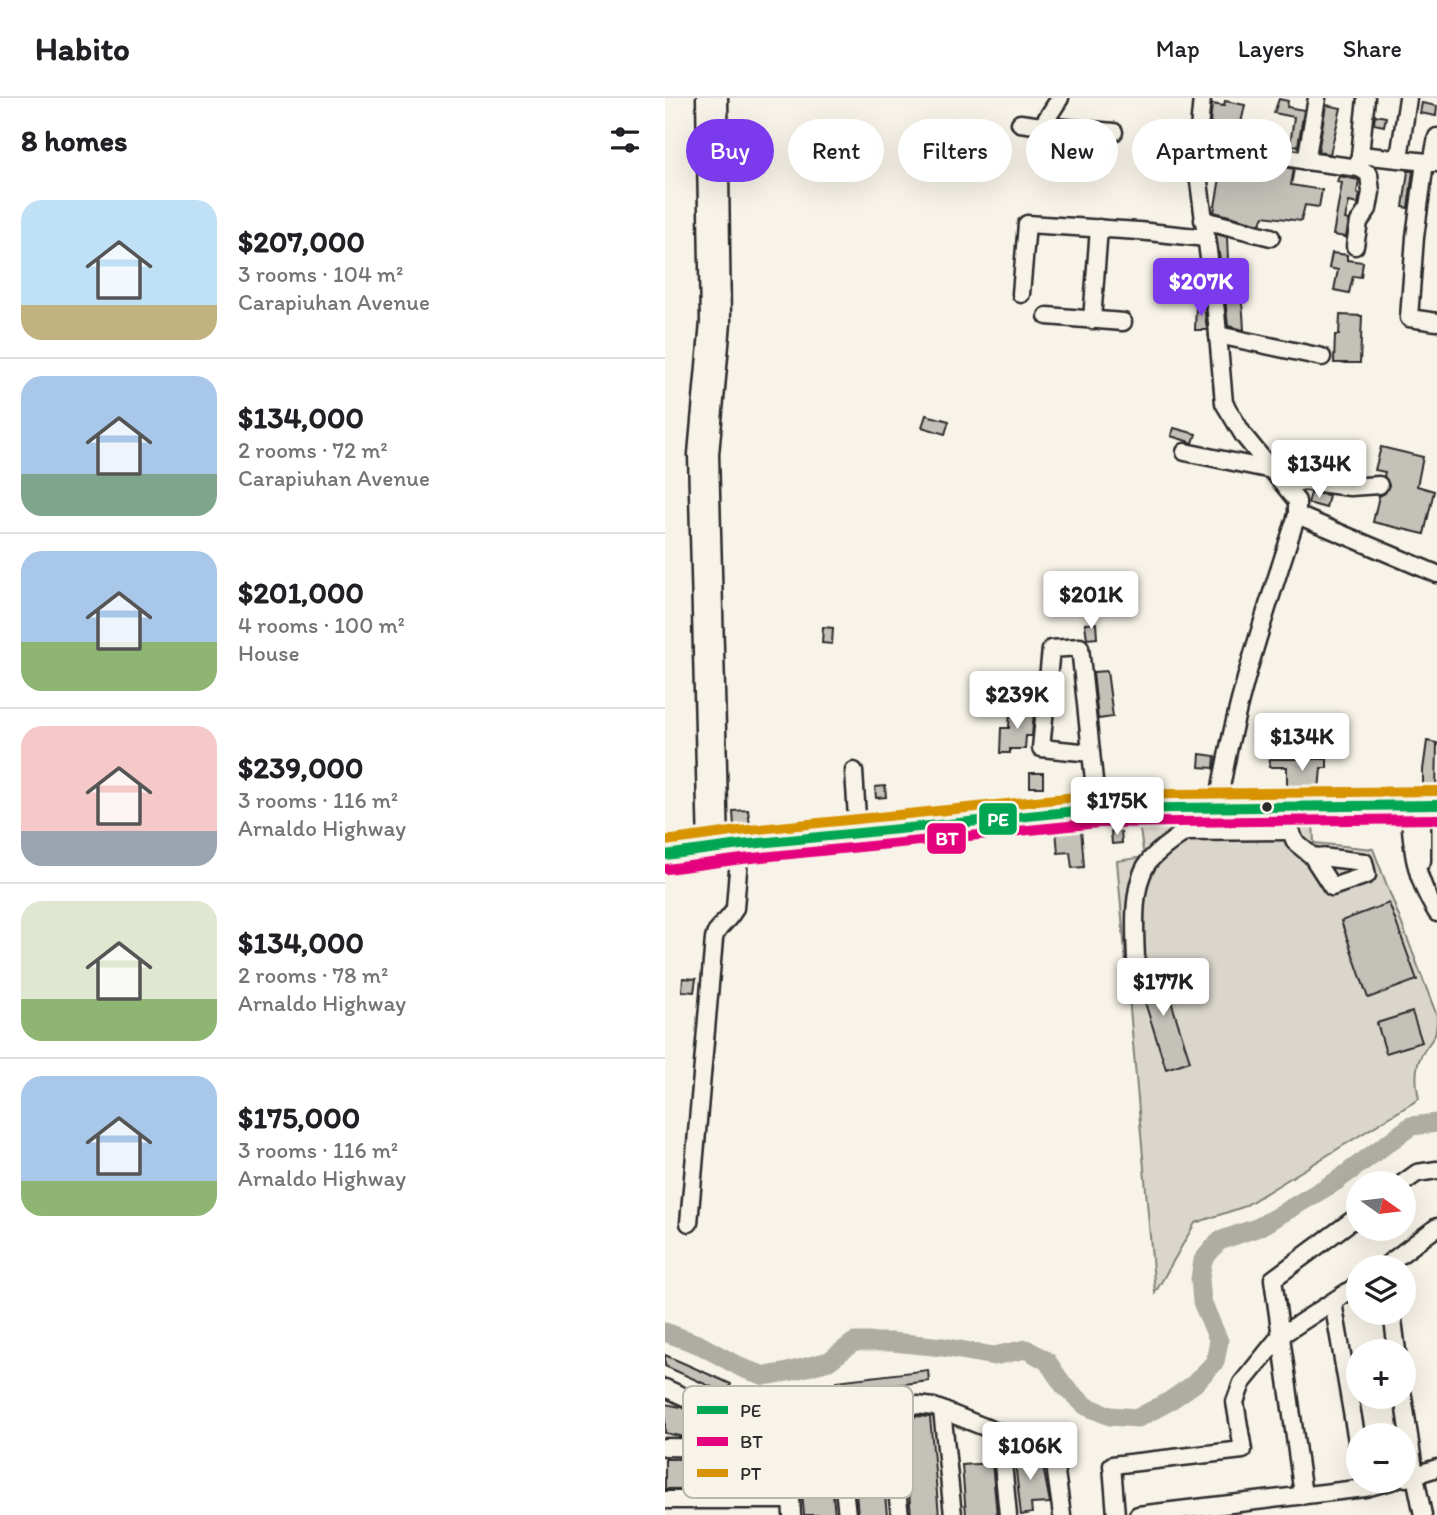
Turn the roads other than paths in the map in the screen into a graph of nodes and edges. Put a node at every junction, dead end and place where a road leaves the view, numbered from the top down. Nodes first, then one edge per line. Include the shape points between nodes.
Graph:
1 (705, 98) edge
2 (719, 98) edge
3 (1060, 98) edge
4 (1202, 98) edge
5 (1317, 98) edge
6 (1367, 98) edge
7 (1408, 98) edge
8 (1046, 119) edge
9 (1200, 119) edge
10 (1020, 123) dead end
11 (1026, 124) edge
12 (1437, 137) edge
13 (1292, 158) edge
14 (1399, 158) junction
15 (1306, 161) junction
16 (1359, 161) junction
17 (1432, 163) edge
18 (1199, 182) edge
19 (1203, 220) junction
20 (1098, 228) junction
21 (1271, 237) dead end
22 (1206, 238) junction
23 (1355, 246) dead end
24 (1021, 294) dead end
25 (1047, 316) dead end
26 (1092, 320) junction
27 (1123, 322) dead end
28 (1437, 322) edge
29 (1218, 335) junction
30 (1322, 357) dead end
31 (1185, 452) dead end
32 (1272, 470) junction
33 (1379, 485) dead end
34 (1286, 486) junction
35 (1297, 515) junction
36 (705, 530) junction
37 (1437, 574) edge
38 (1091, 753) junction
39 (854, 771) dead end
40 (1423, 805) edge
41 (1185, 806) junction
42 (1218, 806) junction
43 (1291, 807) junction
44 (1097, 809) junction
45 (1291, 831) junction
46 (858, 832) junction
47 (1185, 832) junction
48 (722, 847) junction
49 (665, 855) edge
50 (1312, 856) dead end
51 (1437, 913) edge
52 (1136, 959) dead end
53 (1437, 1170) edge
54 (1416, 1174) edge
55 (689, 1223) dead end
56 (1346, 1225) edge
57 (1436, 1230) edge
58 (1402, 1255) edge
59 (1346, 1293) edge
60 (1333, 1302) junction
61 (1280, 1336) junction
62 (665, 1388) edge
63 (683, 1396) edge
64 (913, 1406) edge
65 (942, 1410) junction
66 (1354, 1423) edge
67 (1000, 1432) junction
68 (665, 1447) edge
69 (683, 1447) edge
70 (1437, 1468) edge
71 (1416, 1475) edge
72 (1346, 1488) edge
73 (1415, 1493) edge
74 (1303, 1496) junction
75 (665, 1500) edge
76 (792, 1508) edge
77 (953, 1515) edge
78 (1008, 1515) edge
79 (1062, 1515) edge
80 (1116, 1515) edge
81 (1138, 1515) edge
82 (1423, 1515) edge

1 - 36 street via 709,312 697,454
2 - 36 street via 722,302
3 - 8 street
4 - 9 street
5 - 15 street
6 - 16 street
7 - 14 street
10 - 11 street
12 - 17 street
13 - 15 street
14 - 16 street
14 - 17 street
15 - 16 street
16 - 23 street via 1369,174 1371,192
17 - 28 street via 1415,237 1409,318
18 - 19 street
19 - 21 street
19 - 22 street
20 - 22 street
20 - 24 street via 1027,223
20 - 26 street
22 - 29 street
25 - 26 street
26 - 27 street
29 - 30 street
29 - 32 street via 1224,403
31 - 32 street
32 - 34 street
33 - 34 street via 1350,487 1303,481
34 - 35 street via 1297,501
35 - 37 street
35 - 42 street via 1249,664
36 - 48 street
38 - 38 street via 1080,647 1051,649 1041,748
38 - 44 street
39 - 46 street
40 - 43 main road
40 - 51 street via 1412,853
41 - 42 main road
41 - 44 main road
41 - 47 street
42 - 43 main road
43 - 45 street
44 - 46 main road
45 - 47 street
45 - 50 street via 1295,842
46 - 48 main road
47 - 52 street via 1147,865 1135,906
48 - 49 main road
48 - 55 street via 735,908 714,939
53 - 54 street
56 - 61 street via 1273,1279
57 - 58 street
59 - 60 street
60 - 61 street
60 - 66 street
61 - 74 street
61 - 80 street via 1242,1383 1235,1402 1243,1450 1112,1465
62 - 63 street
64 - 65 street
65 - 67 street
65 - 77 street
67 - 78 street
67 - 79 street via 1051,1453
68 - 69 street
70 - 71 street
72 - 74 street
73 - 82 street
74 - 81 street
75 - 76 street

